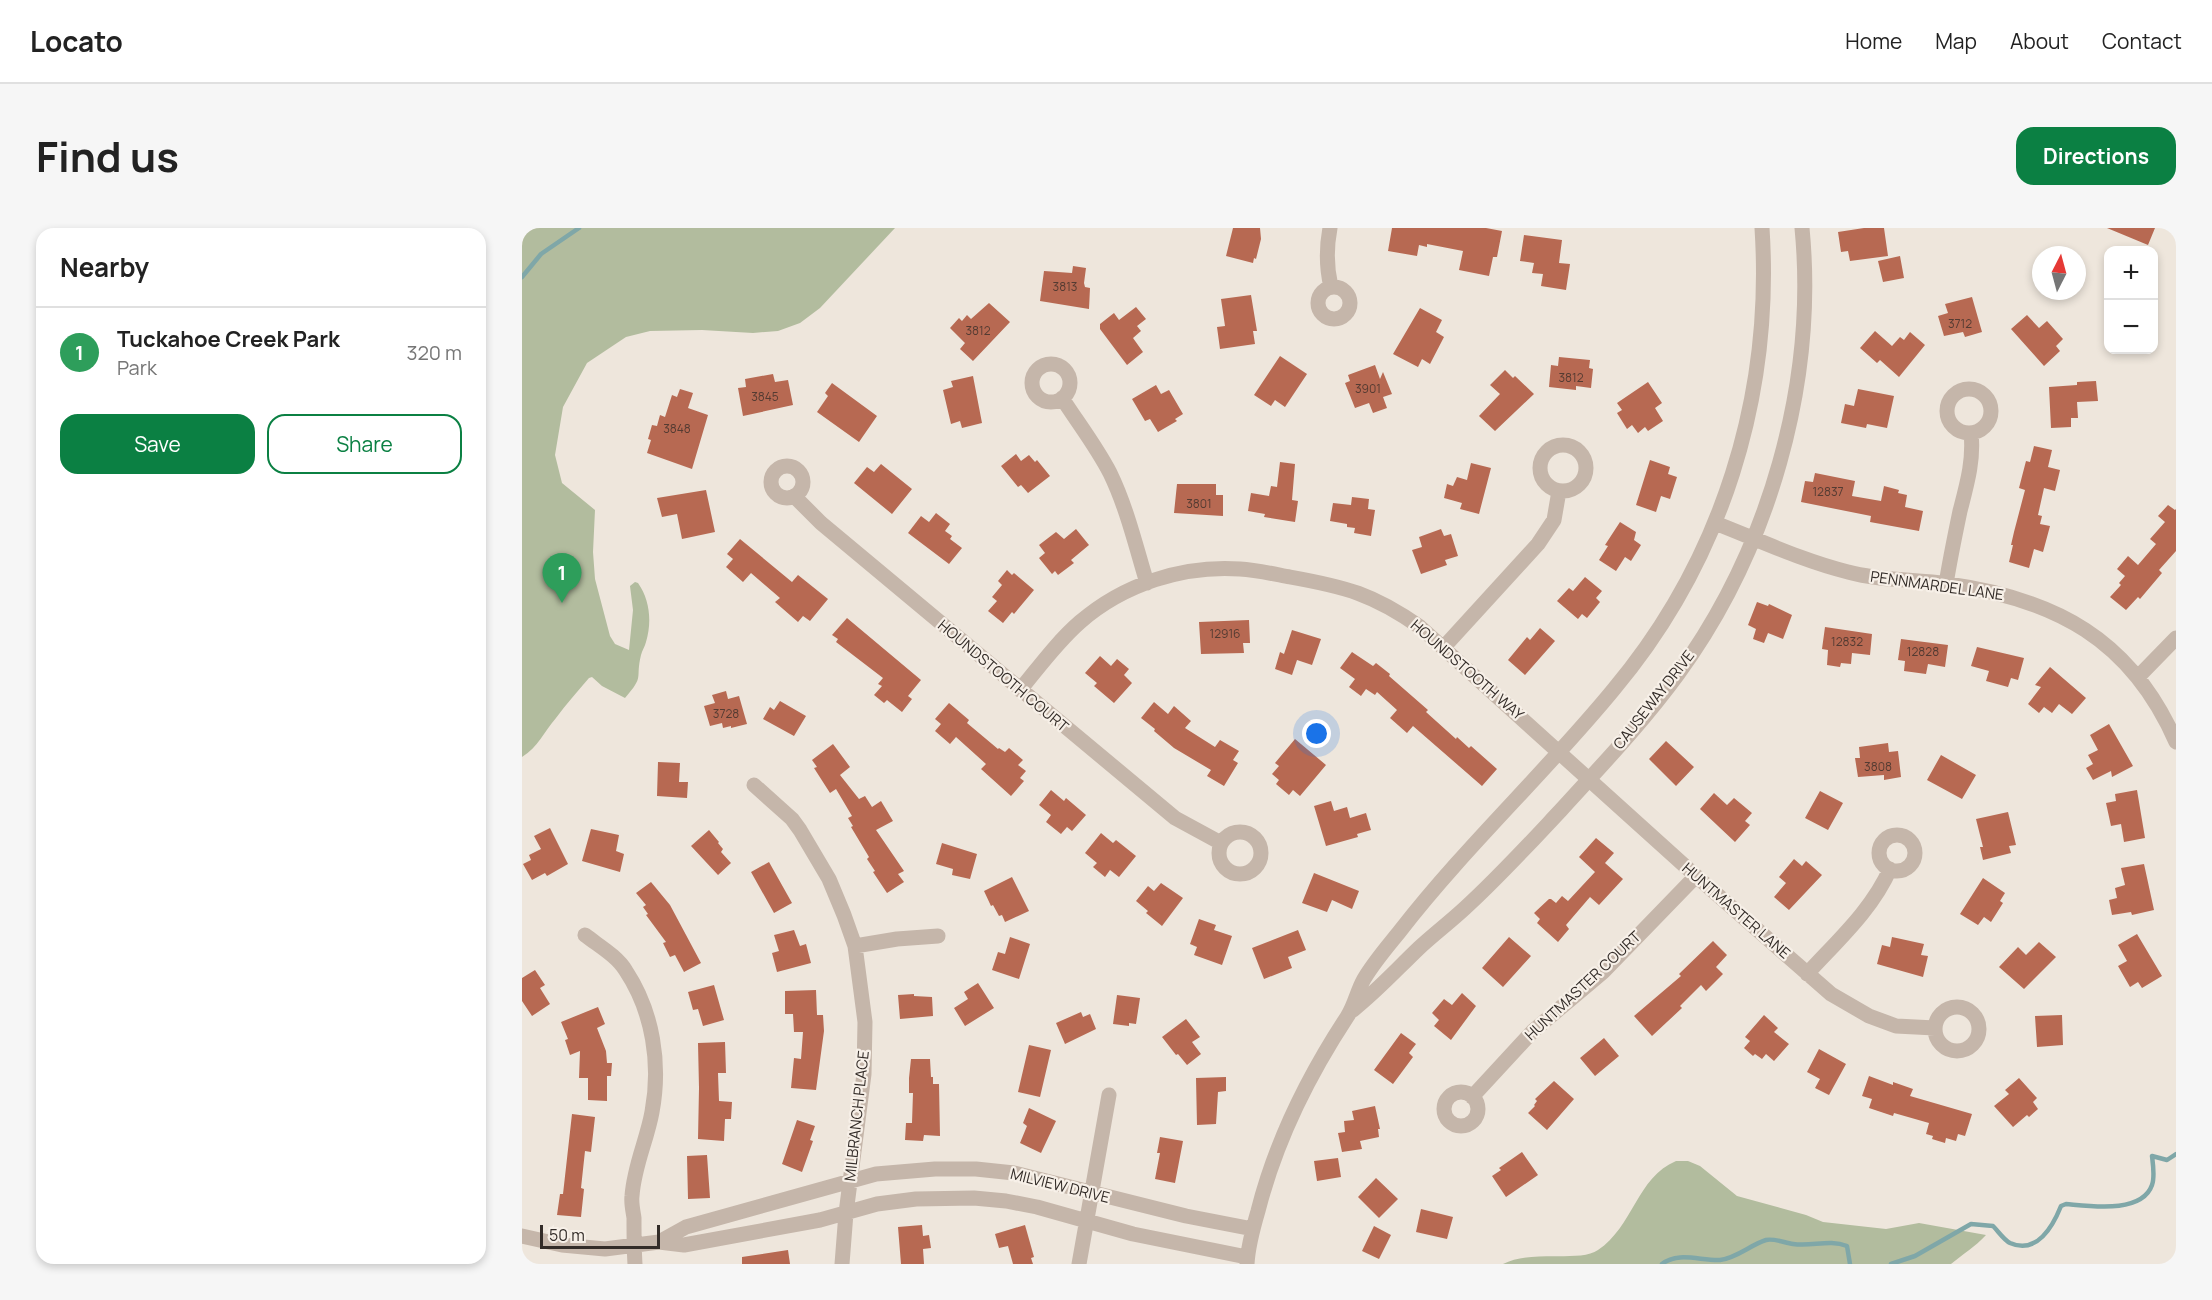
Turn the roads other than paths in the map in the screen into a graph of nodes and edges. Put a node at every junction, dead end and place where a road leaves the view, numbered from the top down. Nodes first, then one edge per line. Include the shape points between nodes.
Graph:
1 (1330, 228) edge
2 (1762, 228) edge
3 (1802, 228) edge
4 (1331, 287) dead end
5 (1062, 398) dead end
6 (1971, 433) dead end
7 (1559, 491) dead end
8 (794, 496) dead end
9 (1715, 522) junction
10 (1752, 538) junction
11 (1147, 583) junction
12 (1946, 584) junction
13 (2176, 638) edge
14 (1443, 648) junction
15 (2138, 677) junction
16 (1020, 690) junction
17 (2176, 742) edge
18 (1559, 752) junction
19 (1589, 779) junction
20 (754, 786) dead end
21 (1221, 843) dead end
22 (1890, 869) dead end
23 (1695, 876) junction
24 (585, 935) dead end
25 (938, 936) dead end
26 (855, 946) junction
27 (1807, 974) junction
28 (1351, 1011) junction
29 (1935, 1028) dead end
30 (1109, 1095) dead end
31 (1472, 1097) dead end
32 (850, 1180) junction
33 (1091, 1192) junction
34 (846, 1213) junction
35 (1085, 1221) junction
36 (1253, 1229) junction
37 (522, 1236) edge
38 (659, 1242) junction
39 (634, 1245) junction
40 (1247, 1261) edge
41 (635, 1264) edge
42 (842, 1264) edge
43 (1079, 1264) edge

1 - 4 street via 1326,268
2 - 9 street, CAUSEWAY DRIVE via 1764,288 1756,375 1742,445
3 - 10 street, CAUSEWAY DRIVE via 1804,305 1792,413
5 - 11 street via 1109,473
6 - 12 street via 1971,465
7 - 14 street via 1554,520 1538,544
8 - 16 street, HOUNDSTOOTH COURT
9 - 10 street, PENNMARDEL LANE
9 - 18 street, CAUSEWAY DRIVE via 1700,558 1647,648
10 - 12 street, PENNMARDEL LANE via 1850,573
10 - 19 street, CAUSEWAY DRIVE via 1722,604 1678,674
11 - 14 street, HOUNDSTOOTH WAY via 1171,575 1229,569 1339,586 1396,610
11 - 16 street, HOUNDSTOOTH WAY via 1080,622
12 - 15 street, PENNMARDEL LANE via 2012,597 2061,615 2112,651
13 - 15 street
14 - 18 street, HOUNDSTOOTH WAY
15 - 17 street, PENNMARDEL LANE
16 - 21 street, HOUNDSTOOTH COURT via 1175,818
18 - 19 street, HUNTMASTER LANE
18 - 28 street, CAUSEWAY DRIVE via 1406,923 1364,979
19 - 23 street, HUNTMASTER LANE
19 - 28 street, CAUSEWAY DRIVE via 1506,870
20 - 26 street, MILBRANCH PLACE via 800,830 828,879
22 - 27 street via 1868,907
23 - 27 street, HUNTMASTER LANE
23 - 31 street, HUNTMASTER COURT via 1603,972 1533,1031
24 - 39 street via 626,971 640,998 654,1047 653,1110 632,1197
25 - 26 street
26 - 32 street, MILBRANCH PLACE via 865,1022 864,1074
27 - 29 street, HUNTMASTER LANE via 1842,1002 1869,1016 1896,1026
28 - 36 street, CAUSEWAY DRIVE via 1293,1109
30 - 33 street
32 - 33 street, MILVIEW DRIVE via 934,1168 976,1169 1014,1173
32 - 34 street, MILBRANCH PLACE
32 - 38 street, MILVIEW DRIVE via 686,1227
33 - 35 street
33 - 36 street, MILVIEW DRIVE
34 - 35 street, MILVIEW DRIVE via 916,1199 974,1198 1037,1207
34 - 38 street, MILVIEW DRIVE via 684,1245
34 - 42 street, MILBRANCH PLACE
35 - 40 street, MILVIEW DRIVE
35 - 43 street
36 - 40 street, CAUSEWAY DRIVE
37 - 39 street, MILVIEW DRIVE via 583,1248
38 - 39 street, MILVIEW DRIVE
39 - 41 street

